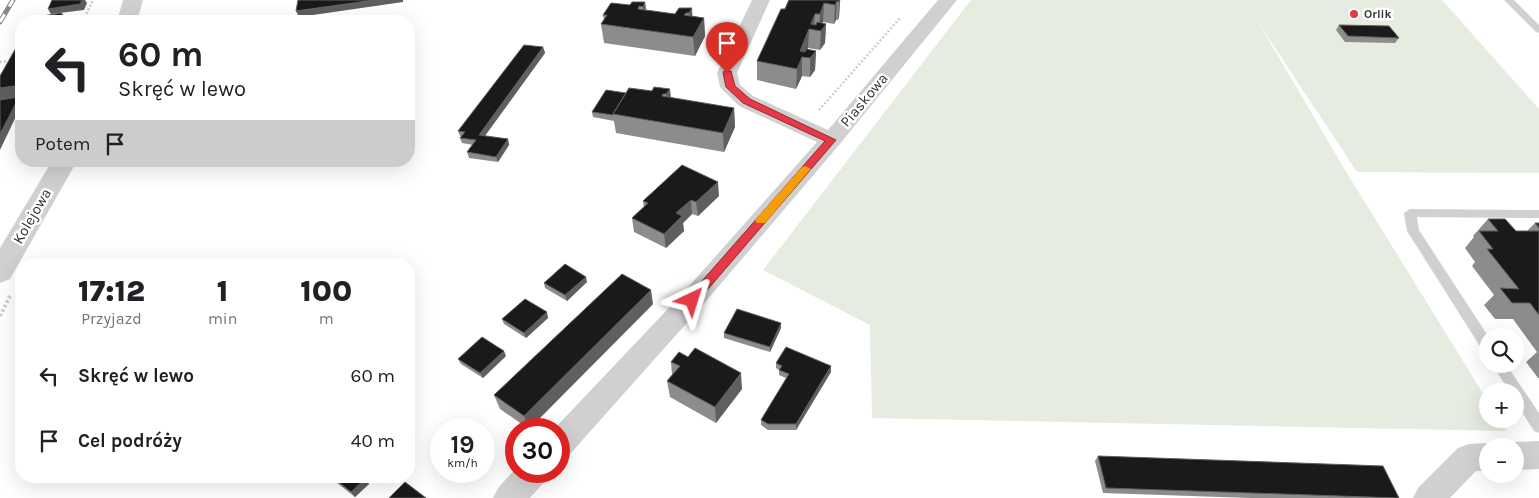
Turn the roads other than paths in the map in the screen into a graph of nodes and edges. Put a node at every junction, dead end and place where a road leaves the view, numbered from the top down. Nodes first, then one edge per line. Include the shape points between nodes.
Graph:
1 (133, 0) edge
2 (761, 0) edge
3 (948, 0) edge
4 (1508, 0) edge
5 (129, 15) edge
6 (1539, 30) edge
7 (831, 140) junction
8 (61, 167) edge
9 (1539, 214) edge
10 (0, 272) edge
11 (1479, 333) edge
12 (1504, 373) edge
13 (1539, 426) edge
14 (570, 432) edge
15 (1539, 455) edge
16 (1524, 456) edge
17 (1479, 458) edge
18 (523, 483) edge
19 (509, 498) edge
20 (1429, 498) edge

1 - 5 street
2 - 7 street via 727,73 730,87 746,101
3 - 7 street, Piaskowa
4 - 6 lane
7 - 14 street, Piaskowa via 692,300
8 - 10 street, Kolejowa
9 - 11 lane via 1410,213 1413,231
12 - 13 lane
15 - 16 street
17 - 20 street via 1470,458
18 - 19 street

